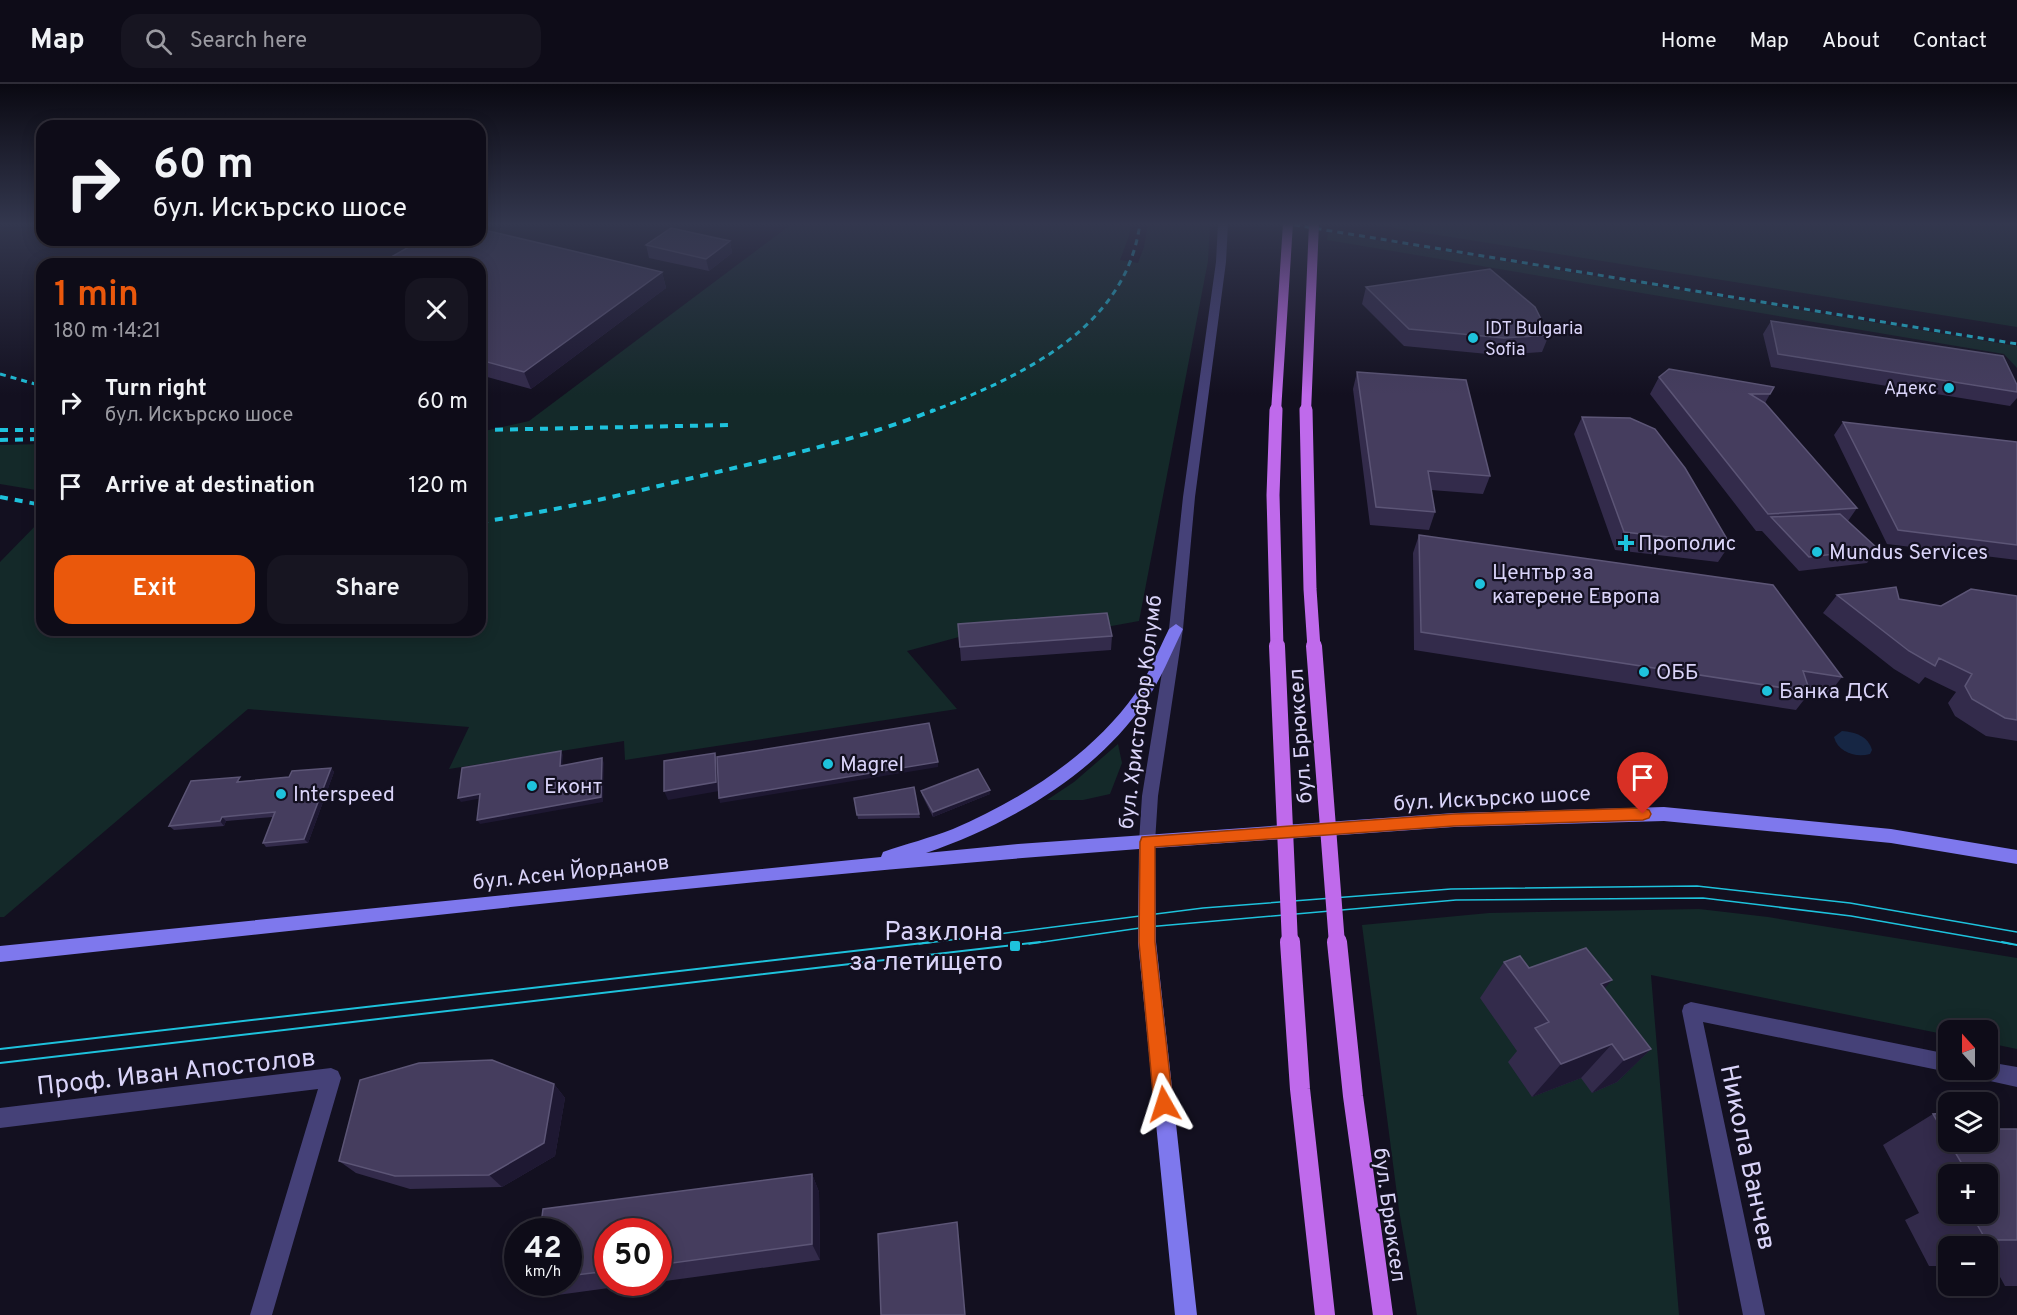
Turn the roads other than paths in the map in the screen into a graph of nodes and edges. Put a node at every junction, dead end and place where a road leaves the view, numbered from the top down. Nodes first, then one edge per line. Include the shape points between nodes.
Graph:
1 (1218, 280) edge
2 (1284, 280) edge
3 (1311, 280) edge
4 (1176, 629) junction
5 (1147, 842) junction
6 (2017, 857) edge
7 (862, 867) junction
8 (0, 954) edge
9 (1938, 1061) edge
10 (1998, 1074) edge
11 (2017, 1077) edge
12 (0, 1118) edge
13 (261, 1315) edge
14 (1186, 1315) edge
15 (1325, 1315) edge
16 (1383, 1315) edge
17 (1754, 1315) edge

1 - 4 street, бул. Христофор Колумб via 1189,496
2 - 15 main road, бул. Брюксел, bridge via 1273,495 1274,586 1300,1089
3 - 16 main road, бул. Брюксел, bridge via 1306,394 1310,590 1353,1096
4 - 5 street, бул. Христофор Колумб via 1150,796
4 - 7 main road via 1140,698 1118,725 1065,773 959,834
5 - 6 main road, бул. Искърско шосе via 1454,820 1664,814 1892,836
5 - 7 main road, бул. Асен Йорданов
5 - 14 main road, бул. Христофор Колумб via 1147,942
7 - 8 main road, бул. Асен Йорданов
9 - 17 street, Никола Ванчев via 1691,1011
10 - 11 street
12 - 13 street, Проф. Иван Апостолов via 331,1078

